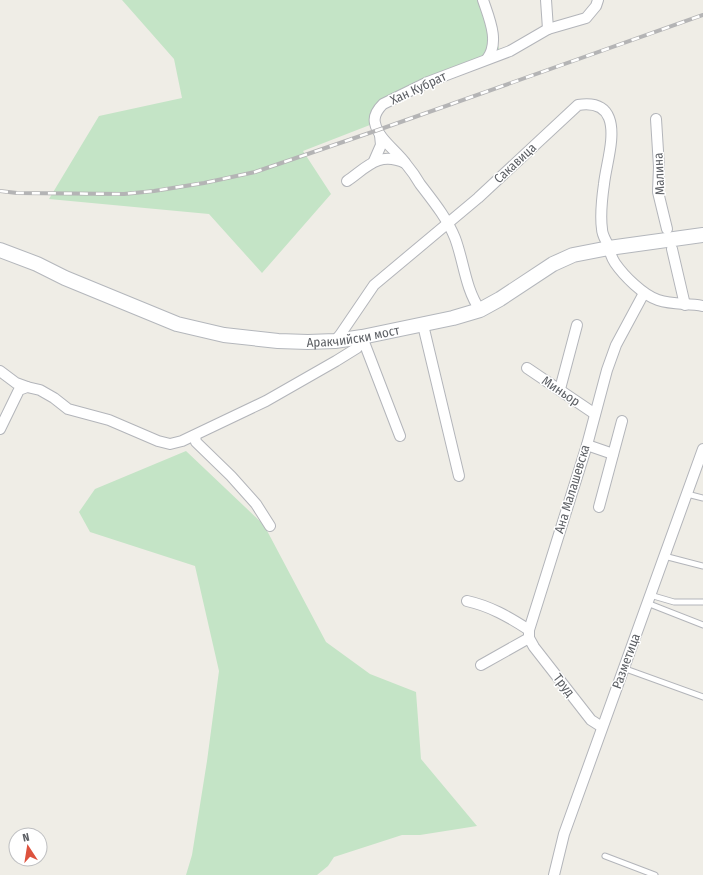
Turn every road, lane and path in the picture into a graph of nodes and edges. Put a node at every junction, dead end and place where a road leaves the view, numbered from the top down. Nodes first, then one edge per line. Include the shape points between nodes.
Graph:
1 (483, 0) edge
2 (546, 0) edge
3 (598, 0) edge
4 (548, 29) junction
5 (487, 59) junction
6 (656, 119) dead end
7 (380, 135) junction
8 (374, 162) junction
9 (406, 164) junction
10 (347, 181) dead end
11 (448, 224) junction
12 (667, 229) dead end
13 (703, 235) edge
14 (609, 248) junction
15 (672, 249) dead end
16 (0, 250) edge
17 (644, 293) junction
18 (684, 305) junction
19 (703, 306) edge
20 (480, 310) junction
21 (423, 325) junction
22 (577, 325) dead end
23 (362, 337) junction
24 (335, 341) junction
25 (527, 368) dead end
26 (0, 370) edge
27 (27, 387) junction
28 (560, 389) junction
29 (595, 414) junction
30 (622, 421) dead end
31 (0, 429) edge
32 (195, 436) junction
33 (400, 436) dead end
34 (587, 445) junction
35 (703, 449) edge
36 (613, 454) junction
37 (459, 476) dead end
38 (687, 494) junction
39 (703, 498) edge
40 (599, 507) dead end
41 (270, 526) dead end
42 (664, 556) junction
43 (703, 566) edge
44 (648, 599) junction
45 (467, 601) dead end
46 (703, 602) edge
47 (703, 625) edge
48 (529, 634) junction
49 (481, 665) dead end
50 (624, 668) junction
51 (703, 697) edge
52 (602, 727) junction
53 (605, 856) dead end
54 (554, 875) edge
55 (655, 875) edge

1 - 5 street via 493,31 492,53
2 - 4 street
3 - 4 street, Хан Кубрат via 586,18
4 - 5 street, Хан Кубрат via 510,51
5 - 7 street, Хан Кубрат via 428,82 383,104 375,116
6 - 12 street, Малина via 658,192
7 - 8 street via 381,145
7 - 9 street, Хан Кубрат
8 - 9 street via 390,158
8 - 10 street
9 - 11 street, Хан Кубрат
11 - 14 street, Сакавица via 566,115 578,105 588,103 604,110 611,127 602,210 602,230
11 - 20 street, Хан Кубрат via 459,250 470,293
11 - 24 street, Сакавица via 374,285
13 - 14 main road, Аракчийски мост
14 - 17 street via 620,270
14 - 20 main road, Аракчийски мост via 573,255 553,264
15 - 18 street
16 - 24 main road, Аракчийски мост via 177,324 224,335 251,338
17 - 18 street via 658,300
17 - 29 street, Ана Малашевска via 616,345
18 - 19 street
20 - 21 main road, Аракчийски мост
21 - 23 main road, Аракчийски мост
21 - 37 street
22 - 28 street
23 - 24 main road, Аракчийски мост
23 - 32 street via 357,348 336,361 266,401
23 - 33 street
25 - 28 street, Миньор
26 - 27 street via 16,383
27 - 31 street via 19,390
27 - 32 street via 40,390 68,409 109,420 158,442 170,444
28 - 29 street, Миньор
29 - 34 street, Ана Малашевска
30 - 36 street
32 - 41 street via 196,442 256,504
34 - 36 street
34 - 48 street, Ана Малашевска
35 - 38 street, Разметица
36 - 40 street
38 - 39 lane
38 - 42 street, Разметица
42 - 43 lane
42 - 44 street, Разметица
44 - 46 lane
44 - 47 lane
44 - 50 street, Разметица
45 - 48 street, Труд via 499,612
48 - 49 street
48 - 52 street, Труд via 591,720
50 - 51 lane
50 - 52 street, Разметица
52 - 54 street, Разметица via 564,834
53 - 55 lane

